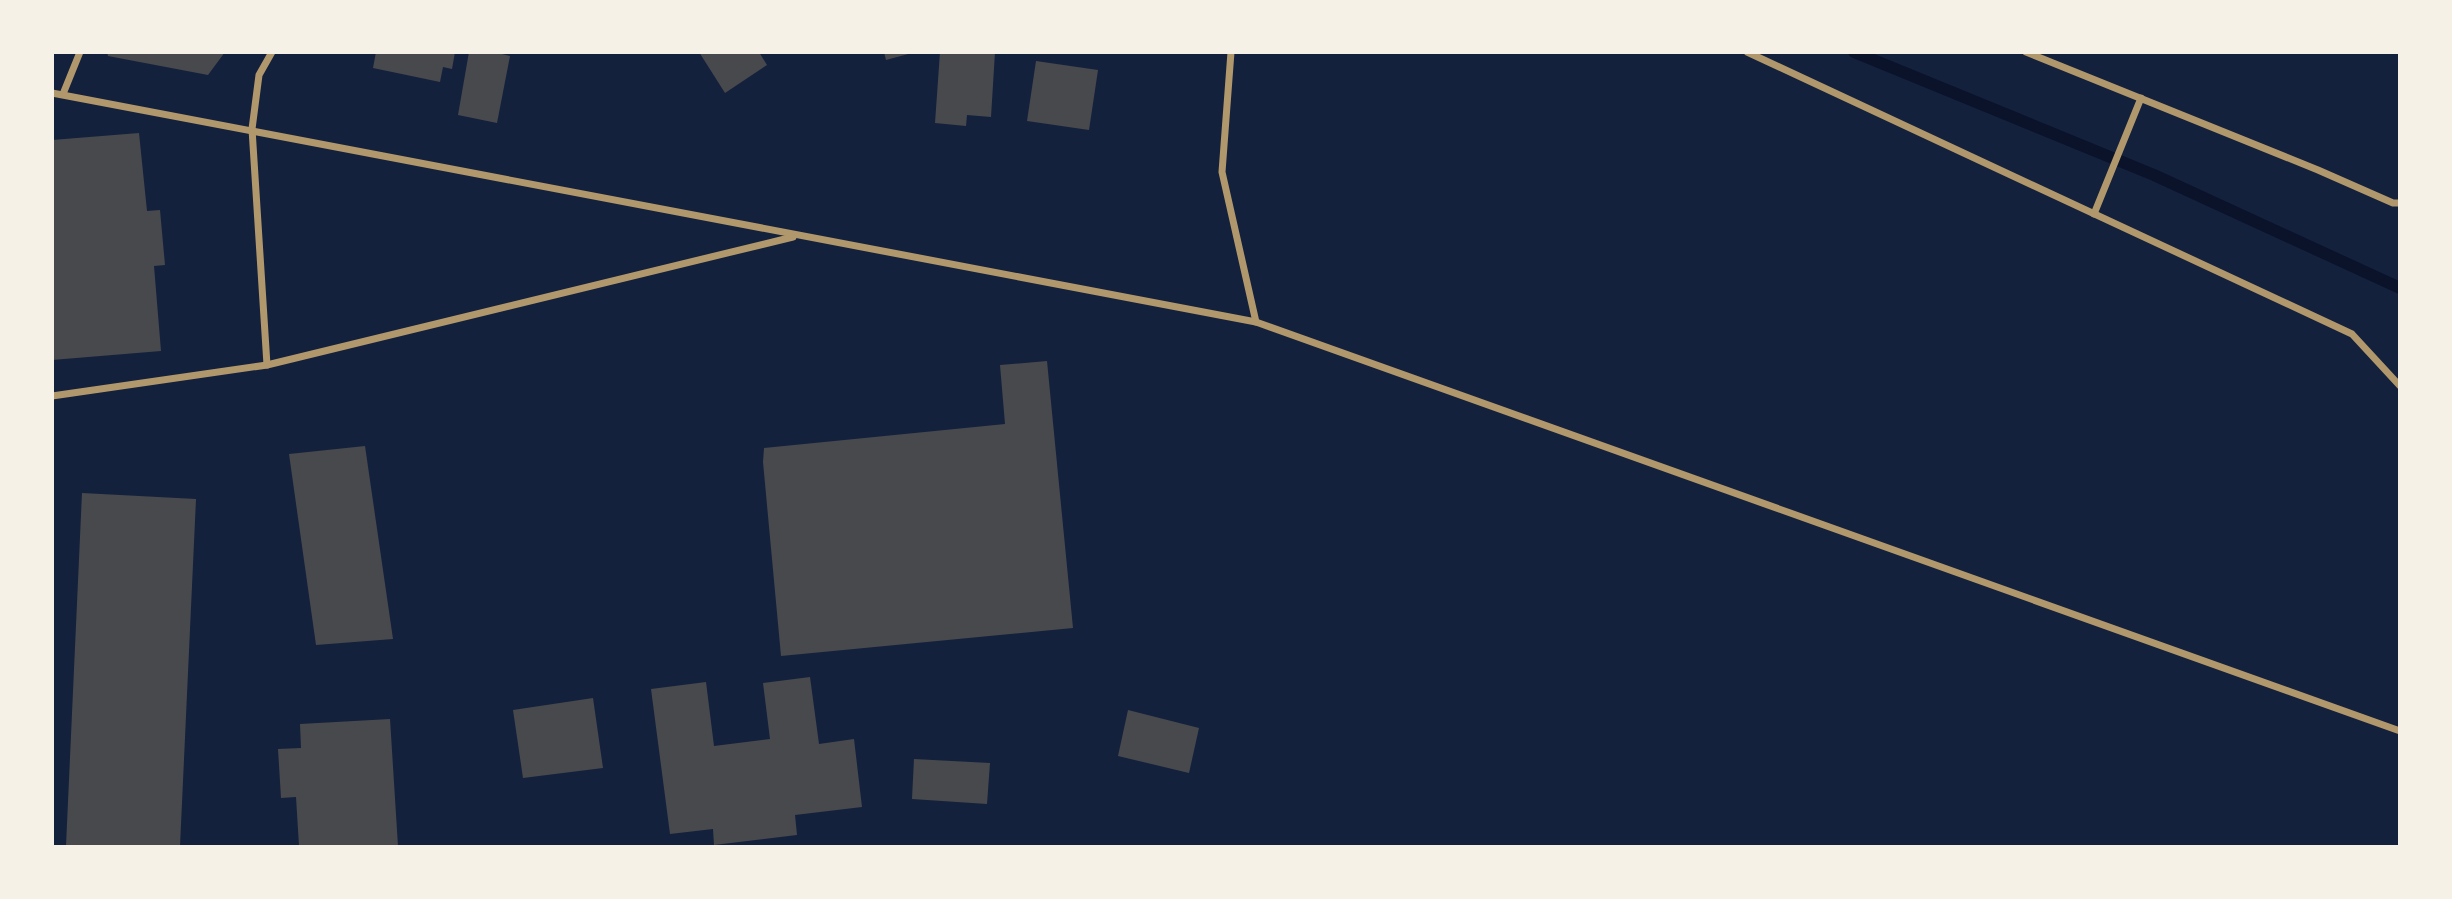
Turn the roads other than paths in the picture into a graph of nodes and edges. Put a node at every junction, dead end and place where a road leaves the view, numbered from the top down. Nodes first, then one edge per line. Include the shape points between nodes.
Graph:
1 (80, 52) edge
2 (272, 52) edge
3 (1231, 52) edge
4 (1747, 52) edge
5 (2026, 52) edge
6 (52, 93) edge
7 (63, 94) junction
8 (2141, 98) junction
9 (252, 129) junction
10 (2399, 203) edge
11 (2094, 214) junction
12 (797, 236) junction
13 (1256, 322) junction
14 (267, 365) junction
15 (2399, 386) edge
16 (52, 396) edge
17 (2399, 731) edge

1 - 7 street
2 - 9 street via 259,75
3 - 13 street via 1222,172
4 - 11 street
5 - 8 street
6 - 7 street
7 - 9 street
8 - 10 street
8 - 11 street
9 - 12 street
9 - 14 street
11 - 15 street via 2352,334
12 - 13 street
12 - 14 street
13 - 17 street
14 - 16 street

